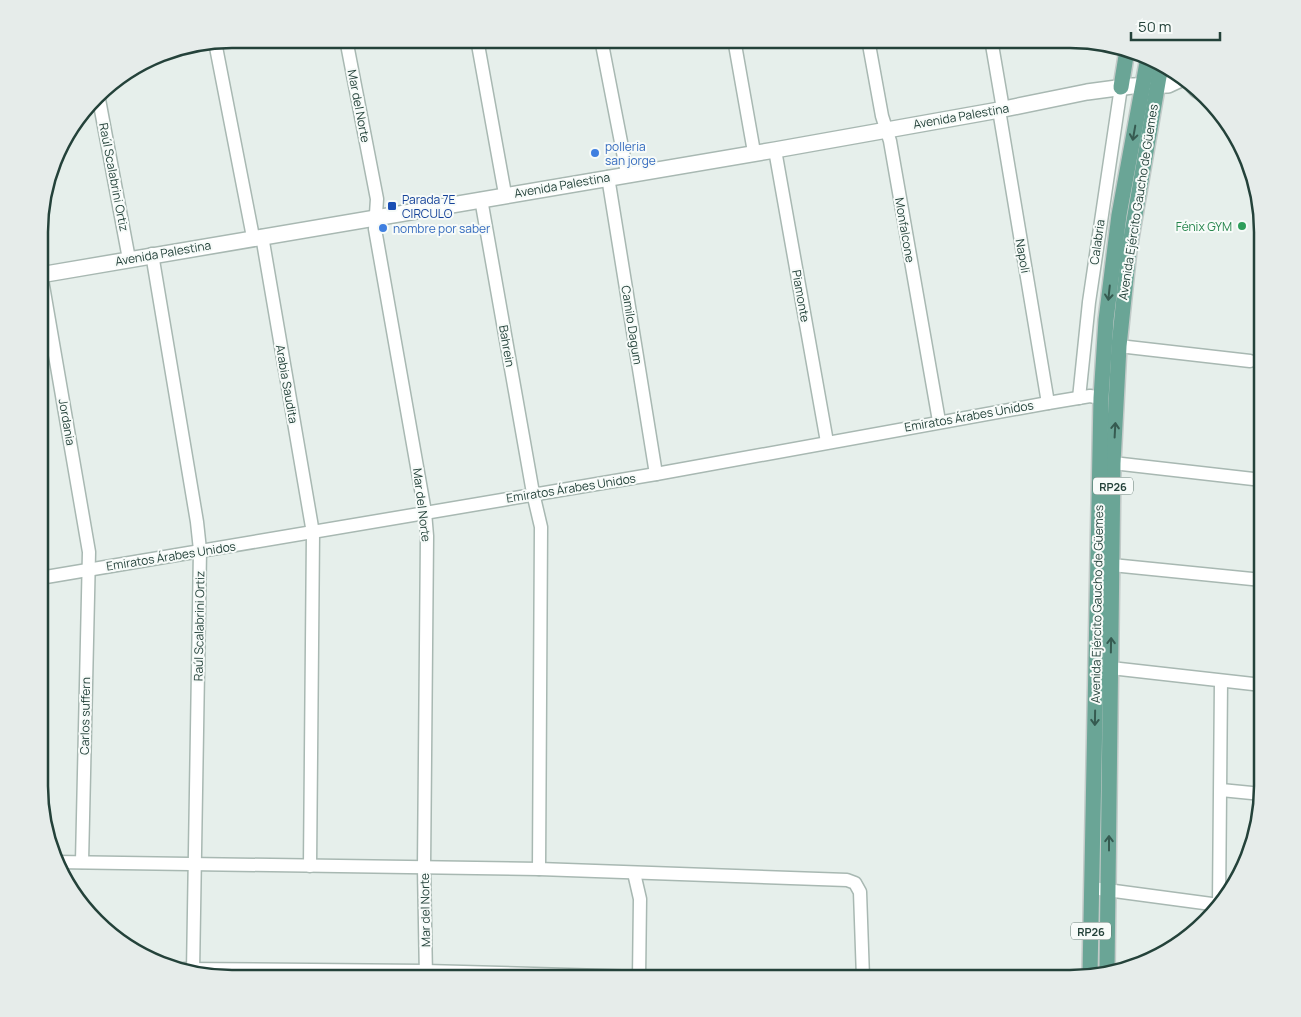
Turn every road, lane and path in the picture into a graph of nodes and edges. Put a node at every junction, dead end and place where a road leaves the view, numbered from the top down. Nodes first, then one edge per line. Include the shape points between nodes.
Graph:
1 (216, 48) edge
2 (348, 48) edge
3 (479, 48) edge
4 (604, 48) edge
5 (736, 48) edge
6 (870, 48) edge
7 (992, 48) edge
8 (1126, 56) edge
9 (1149, 66) edge
10 (1158, 70) edge
11 (1175, 81) edge
12 (1150, 84) junction
13 (1121, 87) junction
14 (100, 104) edge
15 (1001, 109) junction
16 (887, 129) junction
17 (775, 150) junction
18 (754, 152) junction
19 (627, 173) junction
20 (608, 177) junction
21 (505, 194) junction
22 (480, 199) junction
23 (376, 216) junction
24 (257, 237) junction
25 (152, 254) junction
26 (129, 259) junction
27 (48, 274) edge
28 (48, 315) edge
29 (1119, 346) junction
30 (1250, 361) dead end
31 (1079, 398) junction
32 (1101, 398) junction
33 (1048, 403) junction
34 (939, 421) junction
35 (827, 442) junction
36 (1114, 463) junction
37 (656, 474) junction
38 (1254, 479) edge
39 (533, 493) junction
40 (425, 512) junction
41 (313, 533) junction
42 (200, 550) junction
43 (1112, 565) junction
44 (88, 569) junction
45 (48, 576) edge
46 (1254, 579) edge
47 (1111, 668) junction
48 (1221, 681) junction
49 (1254, 684) edge
50 (1221, 790) junction
51 (1253, 793) edge
52 (65, 862) edge
53 (82, 862) junction
54 (195, 866) junction
55 (310, 866) junction
56 (424, 868) junction
57 (539, 869) junction
58 (634, 873) junction
59 (1092, 888) junction
60 (1109, 891) junction
61 (1219, 892) edge
62 (1210, 904) edge
63 (189, 964) edge
64 (1107, 965) edge
65 (1090, 968) edge
66 (426, 970) edge
67 (639, 970) edge
68 (862, 970) edge

1 - 24 street, Arabia Saudita
2 - 23 street, Mar del Norte via 377,199
3 - 21 street
4 - 19 street
5 - 18 street
6 - 16 street, Monfalcone
7 - 15 street, Napoli
8 - 13 main road
9 - 12 main road, Avenida Ejército Gaucho de Güemes / RP26
10 - 12 main road, Avenida Ejército Gaucho de Güemes / RP26
11 - 12 street, Avenida Palestina via 1168,85
12 - 13 street, Avenida Palestina
12 - 29 main road, Avenida Ejército Gaucho de Güemes / RP26
12 -> 32 main road, Avenida Ejército Gaucho de Güemes / RP26 via 1114,252
13 - 15 street, Avenida Palestina
13 - 31 street, Calabria via 1089,302
14 - 26 street, Raúl Scalabrini Ortiz
15 - 16 street, Avenida Palestina
15 - 33 street, Napoli
16 - 17 street, Avenida Palestina
16 - 34 street, Monfalcone
17 - 18 street, Avenida Palestina
17 - 35 street, Piamonte
18 - 19 street, Avenida Palestina
19 - 20 street, Avenida Palestina
20 - 21 street, Avenida Palestina
20 - 37 street, Camilo Dagum
21 - 22 street, Avenida Palestina
22 - 23 street, Avenida Palestina
22 - 39 street, Bahrein
23 - 24 street, Avenida Palestina
23 - 40 street, Mar del Norte via 375,229
24 - 25 street, Avenida Palestina
24 - 41 street, Arabia Saudita
25 - 26 street, Avenida Palestina
25 - 42 street, Raúl Scalabrini Ortiz
26 - 27 street, Avenida Palestina
28 - 44 street, Jordania via 89,552
29 - 30 street
36 -> 29 main road, Avenida Ejército Gaucho de Güemes / RP26
31 - 32 street, Emiratos Árabes Unidos
31 - 33 street, Emiratos Árabes Unidos
32 -> 59 main road, Avenida Ejército Gaucho de Güemes / RP26
33 - 34 street, Emiratos Árabes Unidos
34 - 35 street, Emiratos Árabes Unidos
35 - 37 street, Emiratos Árabes Unidos
36 - 38 street
36 - 43 main road, Avenida Ejército Gaucho de Güemes / RP26
37 - 39 street, Emiratos Árabes Unidos
39 - 40 street, Emiratos Árabes Unidos
39 - 57 street, Bahrein via 542,546
40 - 41 street, Emiratos Árabes Unidos
40 - 56 street, Mar del Norte via 428,561
41 - 42 street, Emiratos Árabes Unidos
41 - 55 street, Arabia Saudita
42 - 44 street, Emiratos Árabes Unidos
42 - 54 street, Raúl Scalabrini Ortiz
43 - 46 street
47 -> 43 main road, Avenida Ejército Gaucho de Güemes / RP26
44 - 45 street, Emiratos Árabes Unidos
44 - 53 street, Carlos suffern
47 - 48 street
60 -> 47 main road, Avenida Ejército Gaucho de Güemes / RP26
48 - 49 street
48 - 50 street
50 - 51 street
50 - 61 street
52 - 53 street
53 - 54 street
54 - 55 street
54 - 63 street, Raúl Scalabrini Ortiz
55 - 56 street
56 - 57 street
56 - 66 street, Mar del Norte
57 - 58 street
58 - 67 street via 640,899
58 - 68 street via 838,879 855,883 862,903
59 - 60 street
59 - 65 main road, Avenida Ejército Gaucho de Güemes / RP26
60 - 62 street
60 - 64 main road, Avenida Ejército Gaucho de Güemes / RP26

